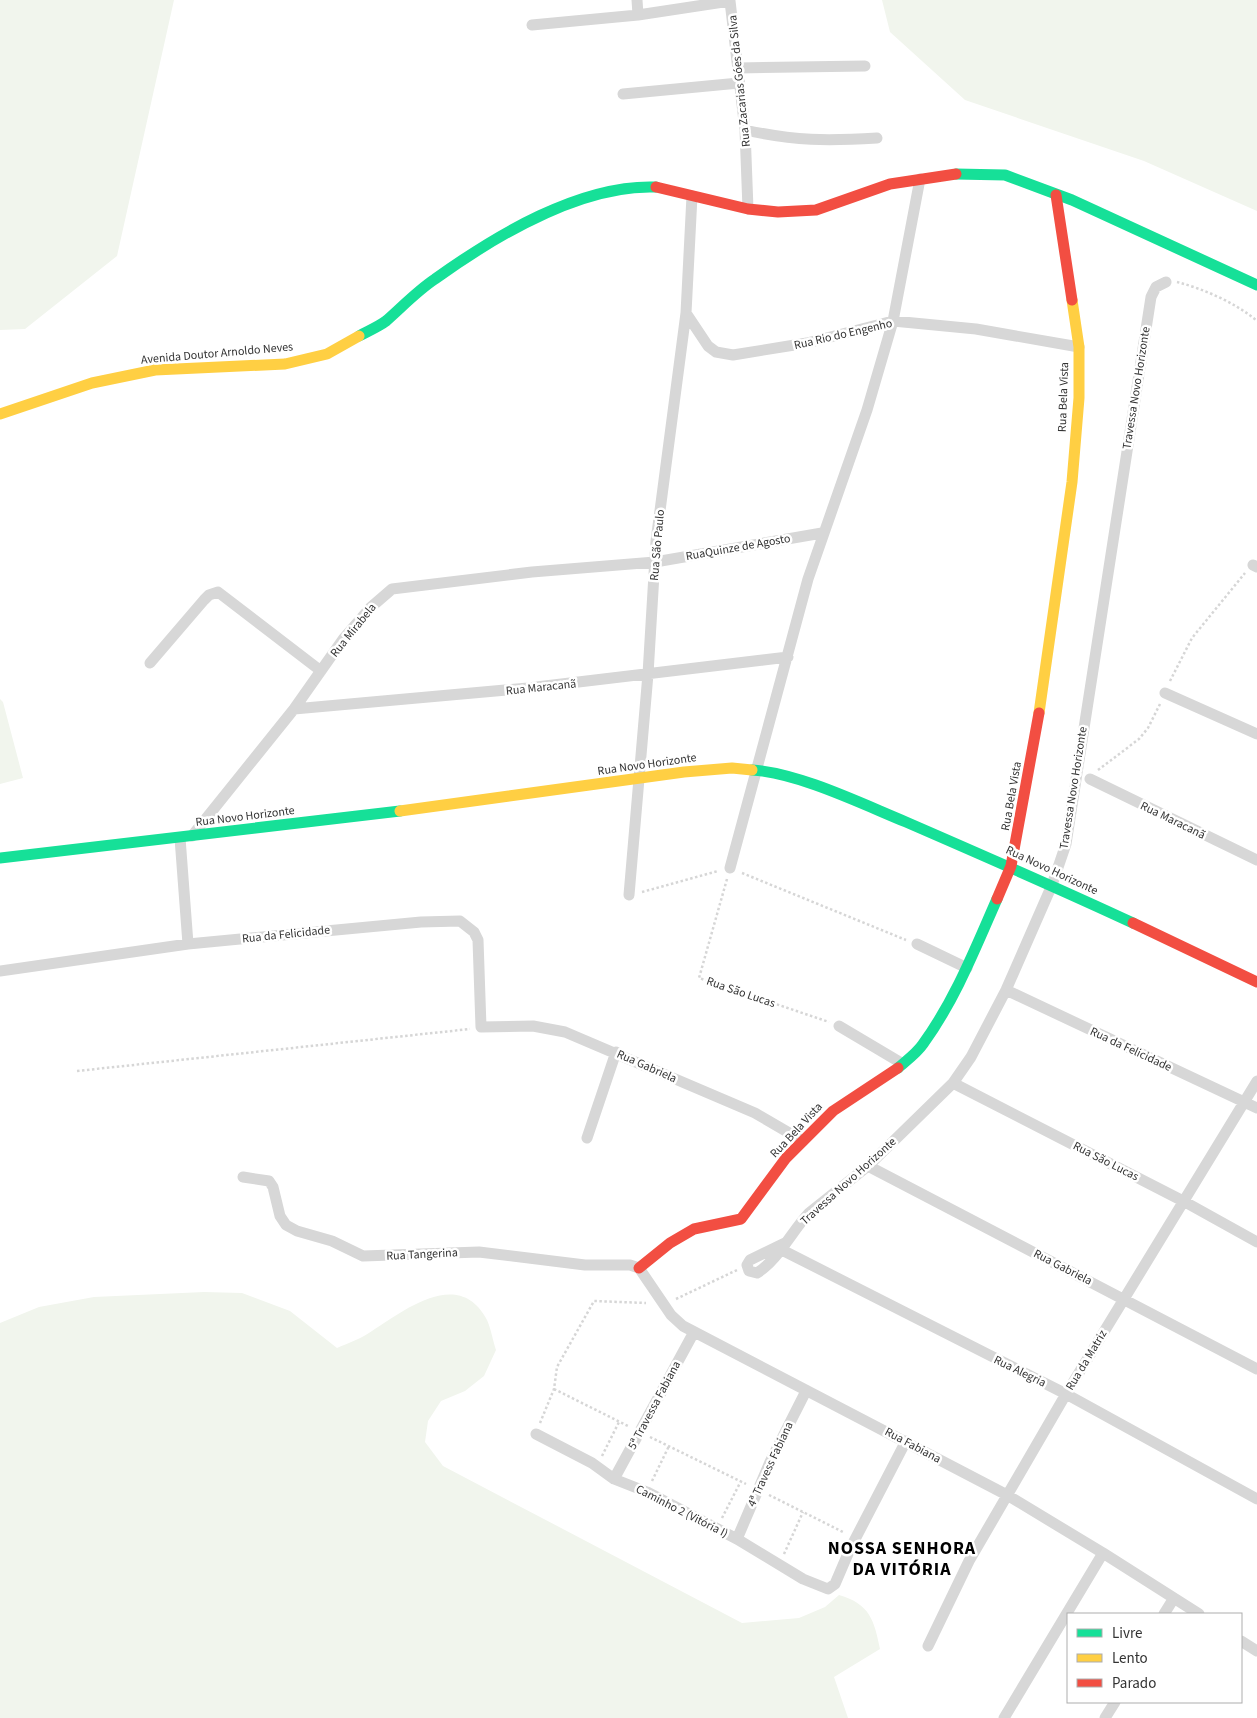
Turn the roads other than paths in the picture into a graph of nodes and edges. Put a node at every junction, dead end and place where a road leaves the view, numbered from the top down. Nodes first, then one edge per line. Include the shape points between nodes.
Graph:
1 (637, 0) edge
2 (734, 1) edge
3 (638, 15) junction
4 (532, 25) dead end
5 (865, 66) dead end
6 (738, 68) junction
7 (739, 83) junction
8 (623, 94) dead end
9 (745, 130) junction
10 (877, 138) dead end
11 (920, 179) junction
12 (1056, 195) junction
13 (692, 196) junction
14 (748, 210) junction
15 (1166, 282) road end
16 (1257, 285) edge
17 (686, 313) junction
18 (893, 321) junction
19 (1078, 347) junction
20 (0, 414) edge
21 (822, 533) junction
22 (655, 562) junction
23 (788, 657) junction
24 (150, 663) dead end
25 (321, 671) junction
26 (648, 674) junction
27 (1165, 693) dead end
28 (294, 709) junction
29 (1257, 734) edge
30 (757, 770) junction
31 (638, 779) junction
32 (1090, 779) dead end
33 (186, 837) junction
34 (0, 858) edge
35 (1257, 860) edge
36 (1011, 866) junction
37 (730, 868) road end
38 (1052, 885) junction
39 (629, 895) road end
40 (188, 944) junction
41 (917, 944) road end
42 (967, 968) junction
43 (0, 971) edge
44 (1257, 982) edge
45 (1006, 990) junction
46 (839, 1026) road end
47 (481, 1027) joint
48 (616, 1052) junction
49 (903, 1064) junction
50 (1257, 1081) edge
51 (953, 1083) junction
52 (1244, 1101) junction
53 (1257, 1108) edge
54 (587, 1138) dead end
55 (803, 1141) junction
56 (868, 1166) junction
57 (243, 1177) dead end
58 (1185, 1202) junction
59 (1257, 1242) edge
60 (782, 1246) junction
61 (747, 1265) road end
62 (639, 1268) junction
63 (1124, 1298) junction
64 (694, 1332) junction
65 (1257, 1369) edge
66 (806, 1391) junction
67 (1066, 1394) junction
68 (536, 1434) road end
69 (906, 1441) junction
70 (614, 1479) junction
71 (1007, 1496) junction
72 (1257, 1499) edge
73 (737, 1539) junction
74 (1104, 1552) junction
75 (1174, 1598) junction
76 (1067, 1613) edge
77 (1067, 1613) edge
78 (1165, 1613) edge
79 (1197, 1613) edge
80 (1242, 1642) edge
81 (928, 1646) dead end
82 (1257, 1651) edge
83 (1114, 1703) edge
84 (1004, 1718) edge
85 (1105, 1718) edge

1 - 3 street
2 - 3 street, Rua Zacarias Góes da Silva
2 - 6 street, Rua Zacarias Góes da Silva
3 - 4 street, Rua Zacarias Góes da Silva
5 - 6 street
6 - 7 street, Rua Zacarias Góes da Silva
7 - 8 street
7 - 9 street, Rua Zacarias Góes da Silva
9 - 10 street via 812,141
9 - 14 street, Rua Zacarias Góes da Silva
11 - 12 street, Avenida Doutor Arnoldo Neves via 958,174 1005,175
11 - 14 street, Avenida Doutor Arnoldo Neves via 890,184 816,210
11 - 18 street
12 - 16 street, Avenida Doutor Arnoldo Neves
12 - 19 street, Rua Bela Vista
13 - 14 street, Avenida Doutor Arnoldo Neves
13 - 17 street, Rua São Paulo
13 - 20 street, Avenida Doutor Arnoldo Neves via 659,187 634,186 606,191 548,212 484,245 432,280 384,322 327,354 285,364 155,370 92,383
15 - 38 street, Travessa Novo Horizonte via 1156,287 1150,297 1066,844
17 - 18 street, Rua Rio do Engenho via 708,346 716,352 733,355 806,343
17 - 22 street, Rua São Paulo
18 - 19 street, Rua Rio do Engenho via 976,329
18 - 21 street via 867,410
19 - 36 street, Rua Bela Vista via 1072,482 1033,752
21 - 22 street, RuaQuinze de Agosto
21 - 23 street
22 - 25 street, Rua Mirabela via 522,573 392,589 370,608
22 - 26 street, Rua São Paulo
23 - 26 street, Rua Maracanã
23 - 30 street
24 - 25 street via 204,600 218,592
25 - 28 street, Rua Mirabela
26 - 28 street, Rua Maracanã via 401,701
26 - 31 street, Rua São Paulo
27 - 29 street
28 - 33 street, Rua Mirabela
30 - 31 street, Rua Novo Horizonte via 732,768
30 - 36 street, Rua Novo Horizonte via 811,784
30 - 37 street
31 - 33 street, Rua Novo Horizonte
31 - 39 street, Rua São Paulo
32 - 35 street, Rua Maracanã
33 - 34 street, Rua Novo Horizonte
33 - 40 street
36 - 38 street, Rua Novo Horizonte
36 - 42 street, Rua Bela Vista
38 - 44 street, Rua Novo Horizonte
38 - 45 street, Travessa Novo Horizonte
40 - 43 street, Rua da Felicidade
40 - 47 street, Rua da Felicidade via 421,922 460,922 474,932 478,940
41 - 42 street
42 - 49 street, Rua Bela Vista via 926,1040
45 - 51 street, Travessa Novo Horizonte via 971,1057
45 - 52 street, Rua da Felicidade
46 - 49 street
47 - 48 street, Rua Gabriela via 510,1025 550,1029
48 - 54 street
48 - 55 street, Rua Gabriela via 755,1113
49 - 55 street, Rua Bela Vista via 832,1111
50 - 52 street, Rua da Matriz
51 - 56 street, Travessa Novo Horizonte
51 - 58 street, Rua São Lucas
52 - 53 street, Rua da Felicidade
52 - 58 street, Rua da Matriz
55 - 62 street, Rua Bela Vista via 786,1158 740,1219 688,1232
56 - 60 street, Travessa Novo Horizonte via 817,1206
56 - 63 street, Rua Gabriela
57 - 62 street, Rua Tangerina via 272,1183 278,1212 286,1225 332,1240 363,1256 480,1252
58 - 59 street, Rua São Lucas
58 - 63 street, Rua da Matriz
60 - 61 street, Travessa Novo Horizonte via 759,1272 750,1272
60 - 67 street, Rua Alegria
62 - 64 street, Rua Fabiana via 677,1321
63 - 65 street, Rua Gabriela
63 - 67 street, Rua da Matriz
64 - 66 street, Rua Fabiana
64 - 70 street, 5ª Travessa Fabiana
66 - 69 street, Rua Fabiana
66 - 73 street, 4ª Travess Fabiana via 770,1462
67 - 71 street, Rua da Matriz
67 - 72 street, Rua Alegria
68 - 70 street, Caminho 2 (Vitória I)
69 - 71 street, Rua Fabiana
69 - 73 street, Caminho 2 (Vitória I) via 835,1584 827,1589
70 - 73 street, Caminho 2 (Vitória I) via 647,1492
71 - 74 street, Rua Fabiana
71 - 81 street, Rua da Matriz via 969,1561
74 - 75 street, Rua Fabiana
74 - 77 street
75 - 78 street
75 - 79 street, Rua Fabiana
76 - 84 street
80 - 82 street
83 - 85 street

